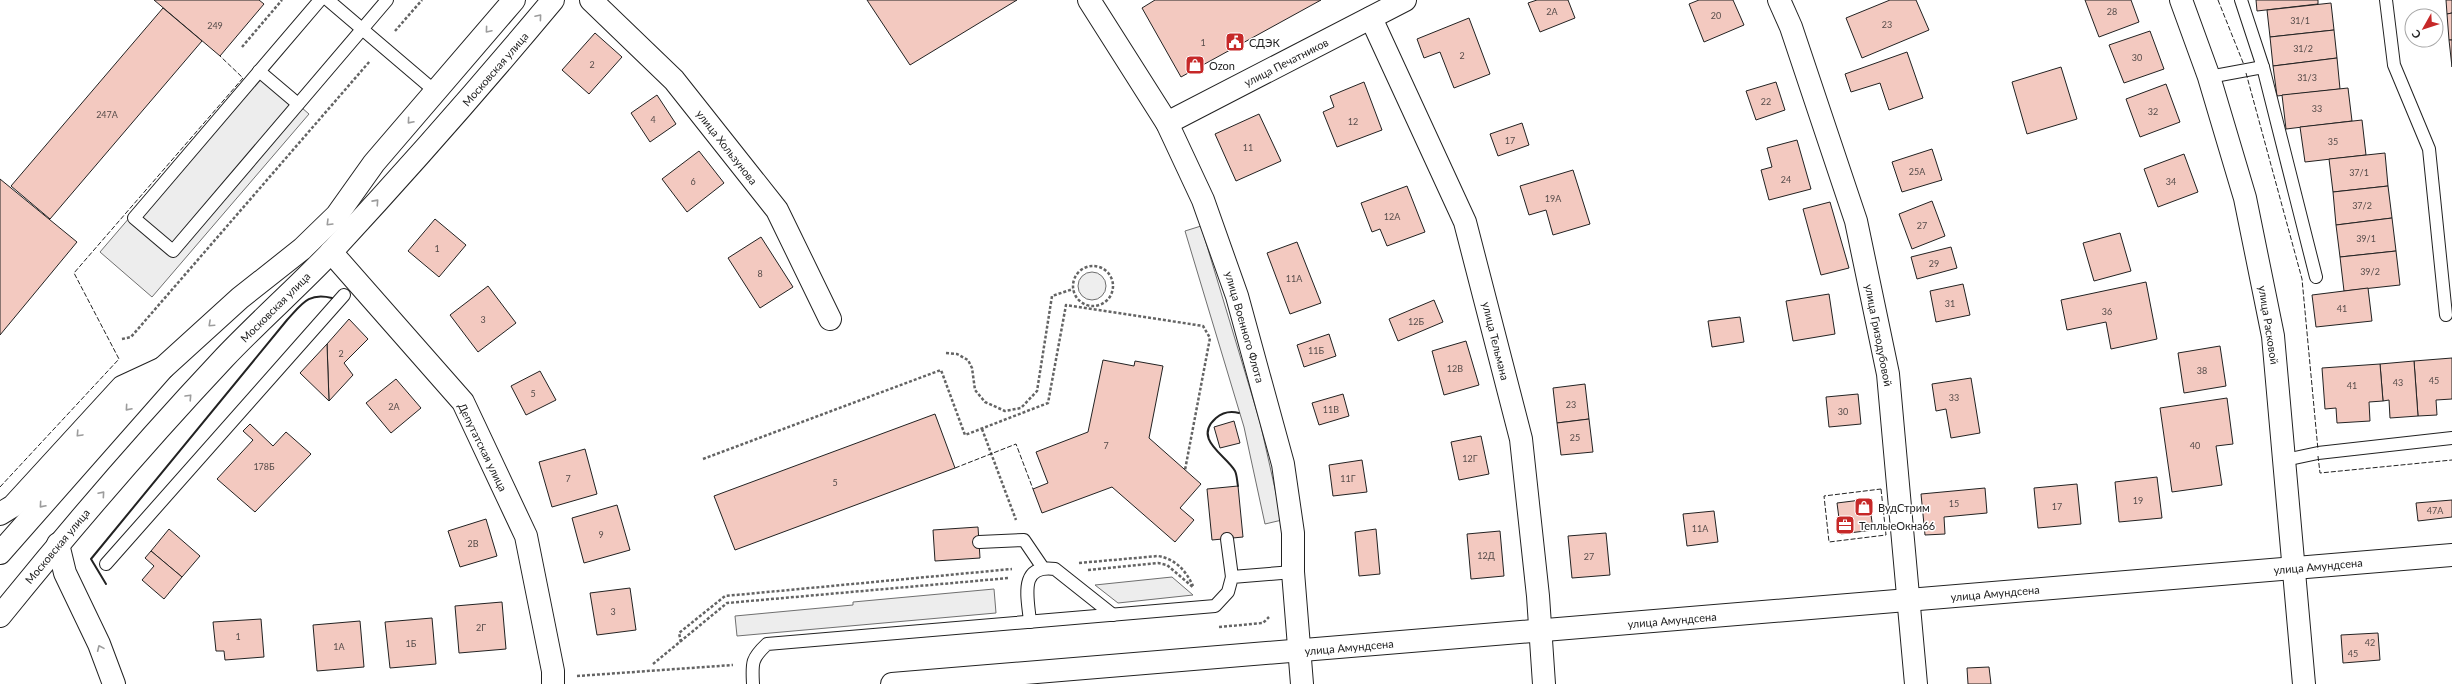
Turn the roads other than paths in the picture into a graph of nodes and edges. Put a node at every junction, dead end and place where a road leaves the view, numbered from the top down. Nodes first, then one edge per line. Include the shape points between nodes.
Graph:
1 (320, 0) edge
2 (328, 0) edge
3 (386, 0) edge
4 (514, 0) edge
5 (554, 0) edge
6 (591, 0) edge
7 (1089, 0) edge
8 (1405, 0) edge
9 (1779, 0) edge
10 (2181, 0) edge
11 (2241, 0) edge
12 (2386, 0) edge
13 (1371, 18) junction
14 (362, 29) junction
15 (2263, 67) junction
16 (259, 71) junction
17 (2209, 77) junction
18 (436, 92) junction
19 (298, 104) junction
20 (1167, 123) junction
21 (331, 252) junction
22 (2316, 277) dead end
23 (344, 294) dead end
24 (2446, 315) dead end
25 (830, 319) dead end
26 (163, 368) junction
27 (2452, 438) edge
28 (2285, 460) junction
29 (0, 514) edge
30 (1227, 539) dead end
31 (979, 542) dead end
32 (58, 544) junction
33 (0, 553) edge
34 (2452, 555) edge
35 (106, 564) dead end
36 (1043, 567) junction
37 (2295, 568) junction
38 (1293, 572) junction
39 (1232, 577) junction
40 (1909, 600) junction
41 (1113, 615) junction
42 (0, 616) edge
43 (1030, 622) junction
44 (1541, 631) junction
45 (1301, 651) junction
46 (114, 684) edge
47 (553, 684) edge
48 (753, 684) edge
49 (892, 684) edge
50 (1302, 684) edge
51 (1544, 684) edge
52 (1916, 684) edge
53 (2304, 684) edge

1 - 16 lane
2 - 14 lane
3 - 14 lane
4 -> 18 street, Московская улица
21 -> 5 street, Московская улица via 472,96
6 - 25 street, улица Хользунова via 674,80 777,210
7 - 20 street, улица Военного Флота
8 - 13 street, улица Печатников
9 - 40 street, улица Гризодубовой via 1791,27 1856,221 1888,374
10 - 17 street, улица Расковой
11 - 15 lane
12 - 24 lane via 2394,65 2429,149
13 - 20 street, улица Печатников
13 - 44 street, улица Тельмана via 1465,222 1521,439
14 - 18 lane
14 - 19 lane
15 - 17 lane
15 - 22 lane
16 - 19 lane
16 - 19 lane via 134,218 173,251
17 - 28 street, улица Расковой via 2245,198 2274,336
18 -> 26 street, Московская улица via 374,163 337,215 302,249 240,298
20 - 38 street, улица Военного Флота via 1203,200 1237,296 1283,464 1293,533
32 -> 21 street, Московская улица via 225,357
21 - 47 street, Депутатская улица via 463,402 526,536 553,671
23 - 35 lane
26 -> 29 street via 122,387 13,506
26 -> 33 street, Московская улица
27 - 28 lane
28 - 37 street, улица Расковой
30 - 39 lane
31 - 36 lane via 1024,540
32 - 42 street, Московская улица
46 -> 32 street via 99,644 64,573
34 - 37 street, улица Амундсена
36 - 41 lane via 1055,569
36 - 43 lane via 1034,572 1028,580
37 - 40 street, улица Амундсена
37 - 53 street, улица Расковой
38 - 39 lane
38 - 45 street, улица Военного Флота
39 - 41 lane via 1228,592 1215,606
40 - 44 street, улица Амундсена
40 - 52 street, улица Гризодубовой
41 - 43 lane
43 - 48 lane via 767,644 755,655 752,663
44 - 45 street, улица Амундсена
44 - 51 street, улица Тельмана
45 - 49 street, улица Амундсена
45 - 50 street, улица Военного Флота

